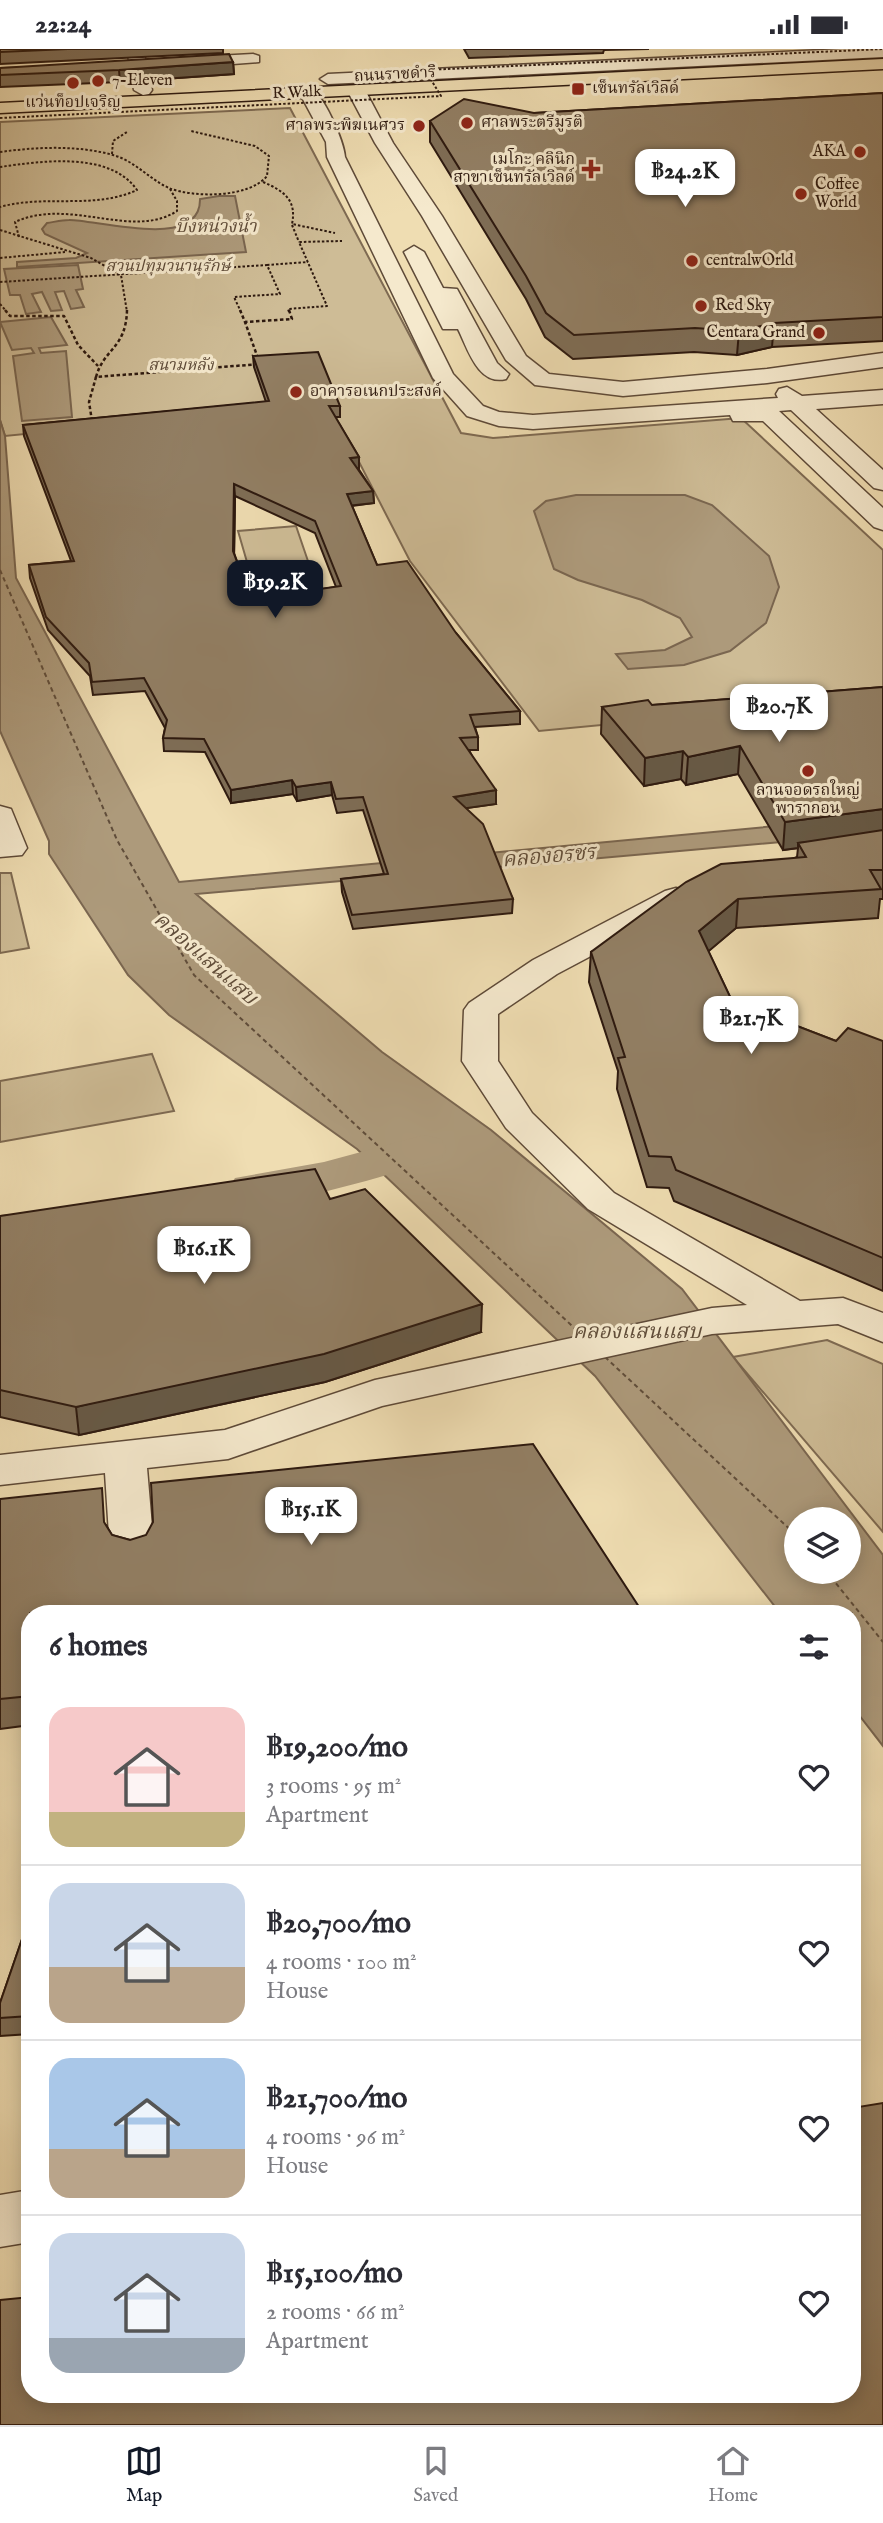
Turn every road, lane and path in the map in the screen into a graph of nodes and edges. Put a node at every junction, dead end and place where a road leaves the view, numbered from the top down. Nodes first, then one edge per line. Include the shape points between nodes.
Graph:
1 (251, 54) edge
2 (875, 56) edge
3 (713, 60) edge
4 (143, 61) edge
5 (454, 73) junction
6 (262, 84) junction
7 (143, 90) junction
8 (356, 90) junction
9 (308, 92) junction
10 (0, 97) edge
11 (0, 107) edge
12 (0, 118) edge
13 (182, 129) dead end
14 (132, 131) dead end
15 (335, 142) junction
16 (368, 146) junction
17 (0, 152) edge
18 (113, 155) junction
19 (0, 167) edge
20 (263, 182) junction
21 (169, 188) junction
22 (399, 199) dead end
23 (0, 207) edge
24 (435, 222) junction
25 (292, 225) junction
26 (0, 230) edge
27 (373, 231) junction
28 (20, 238) junction
29 (299, 242) junction
30 (70, 251) junction
31 (0, 258) edge
32 (308, 262) junction
33 (267, 265) junction
34 (121, 275) junction
35 (2, 282) edge
36 (0, 304) edge
37 (245, 322) junction
38 (883, 360) edge
39 (98, 366) junction
40 (498, 374) junction
41 (767, 376) junction
42 (96, 377) junction
43 (543, 380) junction
44 (460, 381) junction
45 (883, 397) edge
46 (798, 404) junction
47 (92, 422) edge
48 (883, 483) edge
49 (883, 523) edge
50 (0, 815) edge
51 (0, 848) edge
52 (701, 886) edge
53 (795, 1316) junction
54 (883, 1329) edge
55 (125, 1455) junction
56 (0, 1470) edge
57 (132, 1550) edge
58 (21, 2218) edge
59 (0, 2221) edge

1 - 4 street
1 - 6 street
2 - 3 main road, ถนนราชดำริ
2 - 5 street, ถนนราชดำริ via 511,86
2 - 12 path, R Walk, bridge via 425,70 442,96
3 - 5 main road, ถนนราชดำริ
4 - 7 street
5 - 6 main road, ถนนราชดำริ
5 - 8 main road, ถนนราชดำริ
6 - 7 main road, ถนนราชดำริ
7 - 10 main road, ถนนราชดำริ
8 - 9 main road, ถนนราชดำริ
8 - 16 street
9 - 11 main road, ถนนราชดำริ
9 - 15 street
13 - 20 path via 255,146 268,156 270,170
14 - 18 path via 113,141
15 - 16 street
15 - 27 street via 336,157
16 - 22 street
16 - 24 street
17 - 18 path via 53,148
18 - 21 path via 134,163
19 - 23 path via 55,163 105,167 123,173 137,190 111,199 29,200
20 - 21 path via 218,193
20 - 25 path via 280,188 293,200
21 - 28 path via 177,211 162,219 128,221 37,212 15,222
24 - 27 street via 401,222
24 - 43 street via 517,360
25 - 27 path via 338,233
25 - 29 path
26 - 28 path
27 - 29 path
27 - 44 street
28 - 30 path
29 - 32 path
30 - 31 path
30 - 34 path
32 - 33 path
32 - 37 path via 327,306 288,309 292,319
33 - 34 path
33 - 37 path via 280,294 234,296
34 - 35 path
34 - 39 path via 126,313 120,343
36 - 39 path via 10,316 64,316 78,345
37 - 42 path via 260,364
38 - 41 street
39 - 42 path
40 - 43 street
40 - 44 street
40 - 44 street via 488,367 421,251 474,368
41 - 43 street via 622,389
41 - 46 street
42 - 47 path via 89,402
44 - 46 street via 470,406 481,414 533,422
44 - 49 street via 442,390 451,408 466,419 498,427 533,430 769,414
45 - 46 street
46 - 48 street
50 - 51 street via 11,848
52 - 53 street via 545,967 481,1010 480,1061 519,1120 601,1201
53 - 54 street via 843,1311
53 - 55 street via 712,1321 375,1394 228,1444
55 - 56 street
55 - 57 street
58 - 59 street

